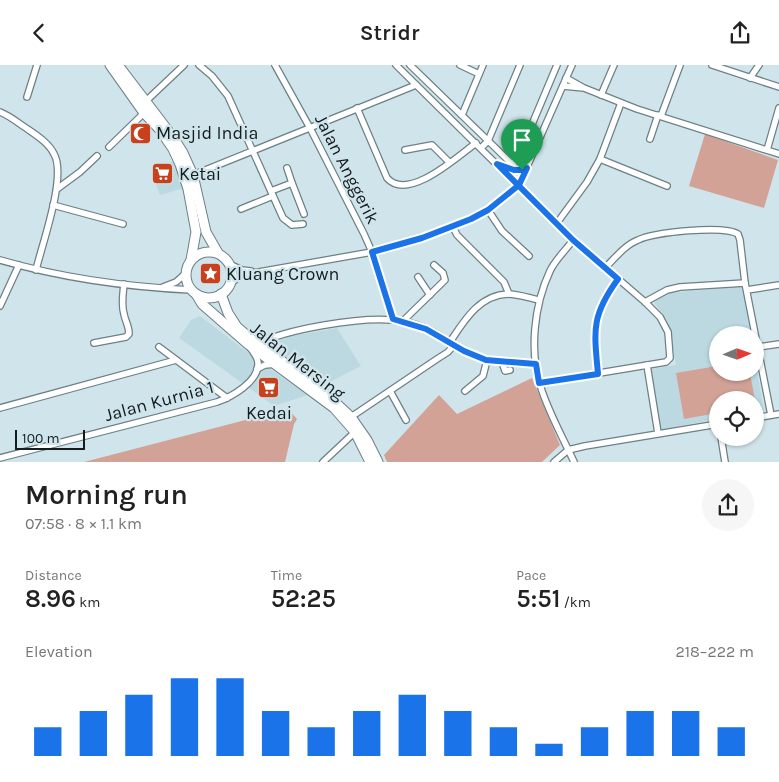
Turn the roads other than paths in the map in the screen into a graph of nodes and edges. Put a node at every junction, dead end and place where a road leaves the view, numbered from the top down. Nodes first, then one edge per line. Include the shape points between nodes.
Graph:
1 (37, 65) edge
2 (110, 65) edge
3 (118, 65) edge
4 (184, 65) edge
5 (199, 65) edge
6 (275, 65) edge
7 (396, 65) edge
8 (410, 65) edge
9 (460, 65) edge
10 (483, 65) edge
11 (520, 65) edge
12 (557, 65) edge
13 (572, 65) edge
14 (614, 65) edge
15 (680, 65) edge
16 (712, 65) edge
17 (759, 65) edge
18 (479, 74) junction
19 (566, 78) junction
20 (750, 78) junction
21 (416, 85) junction
22 (563, 86) junction
23 (779, 87) edge
24 (584, 88) junction
25 (601, 95) junction
26 (27, 97) dead end
27 (146, 101) junction
28 (621, 103) junction
29 (357, 108) junction
30 (779, 108) edge
31 (0, 112) edge
32 (144, 113) junction
33 (462, 115) junction
34 (659, 116) junction
35 (310, 128) junction
36 (650, 139) dead end
37 (488, 141) junction
38 (476, 143) junction
39 (108, 147) dead end
40 (481, 148) junction
41 (254, 150) junction
42 (405, 150) dead end
43 (767, 150) junction
44 (779, 154) edge
45 (97, 156) dead end
46 (600, 159) junction
47 (449, 162) junction
48 (497, 164) junction
49 (287, 168) dead end
50 (527, 168) junction
51 (193, 175) junction
52 (292, 183) junction
53 (519, 185) junction
54 (667, 186) dead end
55 (57, 189) junction
56 (272, 193) junction
57 (53, 205) junction
58 (241, 209) dead end
59 (488, 210) junction
60 (304, 214) dead end
61 (556, 223) junction
62 (123, 224) dead end
63 (303, 224) dead end
64 (453, 227) junction
65 (573, 240) junction
66 (372, 252) junction
67 (218, 253) junction
68 (528, 256) dead end
69 (0, 260) edge
70 (190, 260) junction
71 (229, 264) junction
72 (19, 265) junction
73 (434, 265) dead end
74 (605, 268) junction
75 (36, 270) junction
76 (255, 272) junction
77 (186, 273) junction
78 (418, 277) dead end
79 (618, 279) junction
80 (124, 284) junction
81 (229, 285) junction
82 (779, 285) edge
83 (746, 287) junction
84 (162, 288) junction
85 (194, 292) junction
86 (221, 294) junction
87 (509, 294) junction
88 (430, 295) junction
89 (539, 300) junction
90 (645, 302) junction
91 (0, 306) edge
92 (393, 319) junction
93 (403, 321) junction
94 (754, 326) edge
95 (94, 343) dead end
96 (452, 343) junction
97 (253, 344) junction
98 (779, 344) edge
99 (764, 346) edge
100 (159, 347) dead end
101 (176, 360) junction
102 (487, 360) junction
103 (502, 362) junction
104 (536, 364) junction
105 (276, 365) junction
106 (646, 365) junction
107 (257, 369) junction
108 (510, 370) dead end
109 (598, 374) junction
110 (764, 378) edge
111 (539, 383) junction
112 (390, 391) junction
113 (465, 391) dead end
114 (227, 398) junction
115 (0, 408) edge
116 (779, 414) edge
117 (771, 415) junction
118 (764, 416) edge
119 (351, 417) junction
120 (406, 419) dead end
121 (709, 425) edge
122 (355, 432) junction
123 (658, 433) junction
124 (722, 446) edge
125 (568, 450) junction
126 (0, 458) edge
127 (323, 462) edge
128 (370, 462) edge
129 (378, 462) edge
130 (554, 462) edge
131 (574, 462) edge
132 (725, 462) edge

1 - 26 street
2 - 32 highway
3 - 27 highway
4 - 27 street
5 - 41 street via 228,96
6 - 35 street, Jalan Anggerik
7 - 21 street
8 - 33 street
9 - 18 street
10 - 18 street
11 - 37 street
12 - 37 street via 518,160 510,162
13 - 19 street
14 - 25 street
15 - 34 street
16 - 20 street
17 - 20 street
18 - 33 street
19 - 22 street
19 - 24 street
20 - 23 street
21 - 29 street
21 - 38 street
22 - 24 street
22 - 50 street
24 - 25 street
25 - 28 street
27 - 51 highway via 174,137
28 - 34 street
28 - 46 street
29 - 35 street
29 - 47 street via 387,178 394,184 417,183
30 - 43 street
31 - 55 street via 35,134 54,152
32 - 39 street
32 - 70 highway via 173,149 188,189 196,232
33 - 37 street
34 - 36 street
34 - 43 street
35 - 41 street
35 - 66 street, Jalan Anggerik
37 - 40 street
38 - 40 street
38 - 47 street
40 - 48 street
41 - 51 street
41 - 56 street
42 - 47 street via 432,145
43 - 44 street
45 - 55 street
46 - 54 street
46 - 61 street
48 - 50 street via 514,170
48 - 53 street
49 - 52 street
50 - 53 street
51 - 67 highway via 206,232
52 - 56 street
52 - 60 street
53 - 59 street
53 - 61 street
55 - 57 street
56 - 58 street
56 - 63 street via 286,222 294,226
57 - 62 street
57 - 75 street
59 - 64 street
59 - 68 street via 502,231
61 - 65 street
64 - 66 street
64 - 87 street via 504,282
65 - 74 street
65 - 89 street via 550,269
66 - 76 street
66 - 92 street, Jalan Anggerik
67 - 70 highway via 201,253
67 - 71 highway
69 - 72 street
70 - 77 highway
71 - 76 street
71 - 81 highway via 232,272
72 - 75 street
72 - 91 street
73 - 88 street via 445,279
74 - 79 street
74 - 83 street via 626,247 648,236 727,230 738,234 740,240
75 - 80 street
76 - 81 street via 242,275
77 - 84 street
77 - 85 highway via 186,281
78 - 88 street
79 - 90 street
79 - 109 street via 606,295 596,318 594,337
80 - 84 street
80 - 95 street via 122,306 128,334
81 - 86 highway
82 - 83 street
83 - 90 street via 680,287
83 - 94 street
84 - 85 street
85 - 86 highway via 207,298
85 - 97 highway, Jalan Mersing via 202,304
86 - 97 highway, Jalan Mersing via 228,313
87 - 89 street
87 - 96 street via 477,306 467,316
88 - 93 street
89 - 104 street via 535,325
90 - 106 street via 660,317 668,332 670,351 666,362
92 - 93 street
92 - 97 street via 293,331
93 - 96 street
96 - 102 street
96 - 112 street via 448,352
97 - 105 highway, Jalan Mersing
97 - 107 street
97 - 119 highway, Jalan Mersing via 322,391
98 - 99 street
100 - 101 street
101 - 114 street
101 - 115 street
102 - 103 street
102 - 113 street via 483,376
103 - 104 street
103 - 108 street via 505,371
104 - 111 street
105 - 107 street
105 - 122 highway, Jalan Mersing via 334,409
106 - 109 street
106 - 123 street
107 - 114 street, Jalan Kurnia 1 via 242,390
109 - 111 street
110 - 117 street
111 - 125 street
112 - 119 street
112 - 120 street
114 - 126 street, Jalan Kurnia 1
116 - 117 street
117 - 118 street
119 - 129 highway, Jalan Mersing
121 - 123 street
122 - 127 street
122 - 128 highway, Jalan Mersing
123 - 125 street
124 - 132 street
125 - 130 street
125 - 131 street

